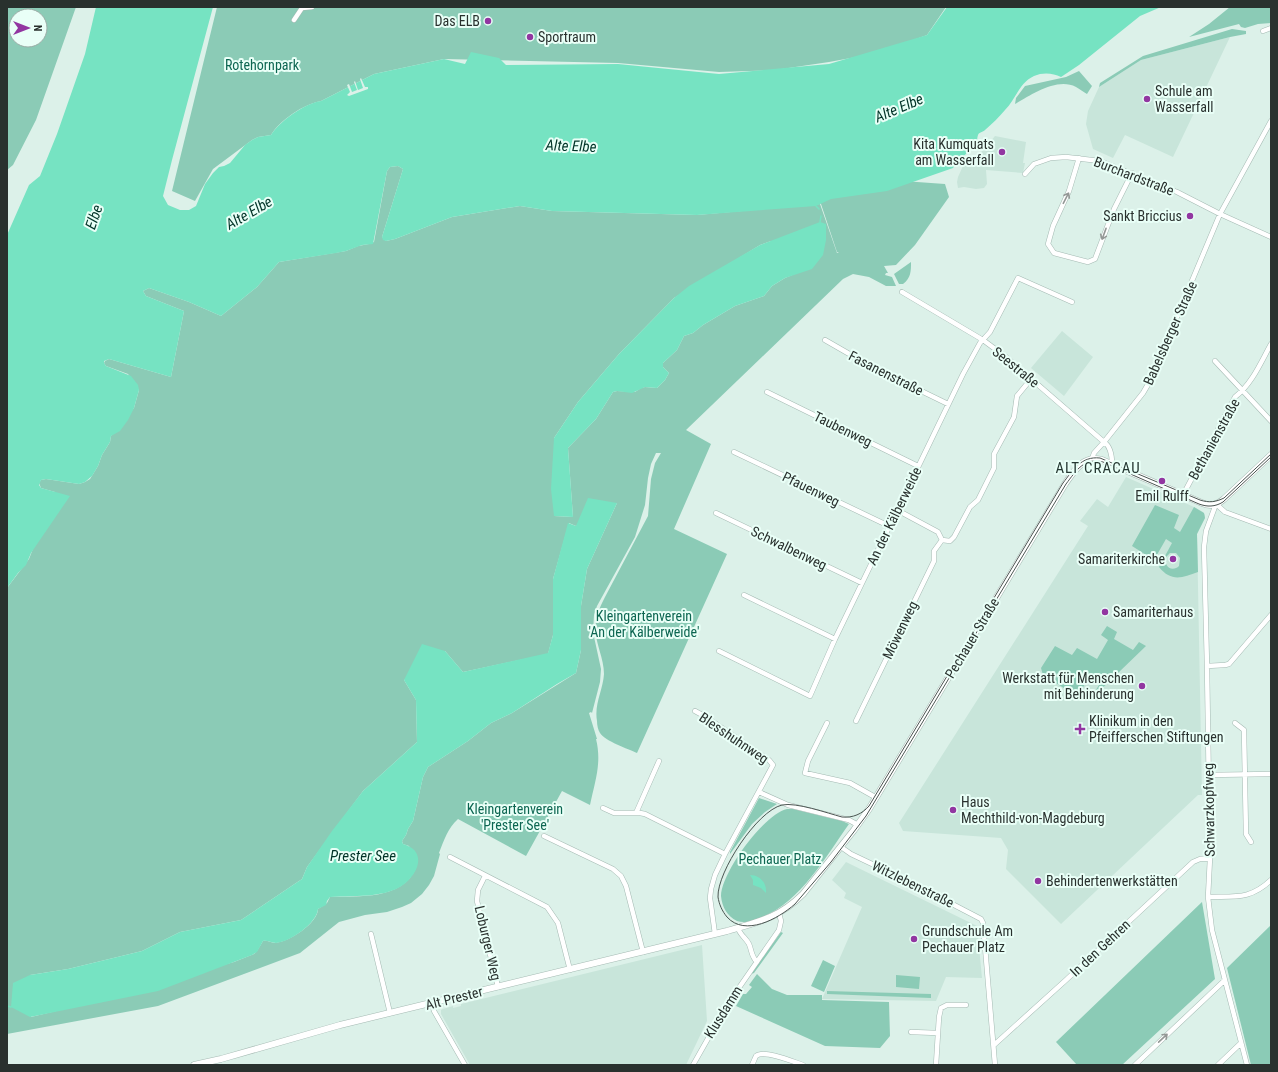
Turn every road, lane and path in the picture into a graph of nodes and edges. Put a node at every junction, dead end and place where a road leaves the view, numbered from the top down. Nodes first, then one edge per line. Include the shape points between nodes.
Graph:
1 (312, 7) edge
2 (294, 20) dead end
3 (1271, 28) edge
4 (1263, 31) dead end
5 (1271, 120) edge
6 (1079, 158) junction
7 (1132, 173) junction
8 (1026, 174) dead end
9 (1220, 214) junction
10 (1271, 237) edge
11 (902, 292) dead end
12 (1072, 302) dead end
13 (825, 340) dead end
14 (983, 340) junction
15 (1271, 344) edge
16 (1215, 361) dead end
17 (1031, 378) junction
18 (1243, 391) junction
19 (767, 392) dead end
20 (948, 404) junction
21 (1271, 421) edge
22 (1104, 442) junction
23 (734, 452) dead end
24 (1271, 455) edge
25 (1092, 459) junction
26 (1112, 464) junction
27 (918, 466) junction
28 (1183, 495) junction
29 (1216, 504) junction
30 (897, 510) junction
31 (716, 513) dead end
32 (889, 526) junction
33 (1271, 529) edge
34 (942, 540) junction
35 (862, 583) junction
36 (744, 595) dead end
37 (1271, 615) edge
38 (834, 639) junction
39 (719, 651) dead end
40 (1207, 666) junction
41 (695, 711) dead end
42 (856, 720) dead end
43 (827, 723) dead end
44 (1235, 723) dead end
45 (659, 761) dead end
46 (1245, 774) junction
47 (1271, 774) edge
48 (1208, 775) junction
49 (759, 792) junction
50 (876, 798) junction
51 (603, 808) dead end
52 (636, 813) junction
53 (858, 825) junction
54 (544, 836) dead end
55 (1251, 842) dead end
56 (841, 847) junction
57 (725, 854) junction
58 (450, 858) dead end
59 (1210, 858) junction
60 (485, 876) junction
61 (1271, 880) edge
62 (1208, 897) junction
63 (780, 913) junction
64 (738, 928) junction
65 (372, 934) dead end
66 (716, 934) junction
67 (642, 952) junction
68 (757, 962) junction
69 (570, 970) junction
70 (1225, 980) junction
71 (498, 987) junction
72 (432, 1003) junction
73 (966, 1005) dead end
74 (390, 1013) junction
75 (911, 1032) dead end
76 (938, 1033) junction
77 (1241, 1043) junction
78 (994, 1044) junction
79 (194, 1065) edge
80 (465, 1065) edge
81 (693, 1065) edge
82 (752, 1065) edge
83 (803, 1065) edge
84 (936, 1065) edge
85 (995, 1065) edge
86 (1135, 1065) edge
87 (1218, 1065) edge
88 (1247, 1065) edge

1 - 2 street via 302,8
3 - 4 street
5 - 9 street, Babelsberger Straße
6 - 7 street, Burchardstraße via 1100,161
7 -> 6 street via 1114,209 1095,259 1088,262 1054,253 1048,244
6 - 8 street, Burchardstraße via 1046,159 1034,164
7 - 9 street, Burchardstraße
9 - 10 street, Burchardstraße
9 - 22 street, Babelsberger Straße via 1150,381
11 - 14 street, Seestraße
12 - 14 street, An der Kälberweide via 1018,278 990,332
13 - 20 street, Fasanenstraße via 872,367
14 - 17 street, Seestraße
14 - 20 street, An der Kälberweide
15 - 18 street, Bethanienstraße
16 - 18 street
17 - 22 street, Seestraße
17 - 34 street via 1017,396 1014,417 994,454 994,468 978,500 970,507 954,538 950,541
18 - 21 street
18 - 28 street, Bethanienstraße via 1235,397
19 - 27 street, Taubenweg
20 - 27 street, An der Kälberweide
22 - 25 street
22 - 26 street via 1108,446
23 - 32 street, Pfauenweg
24 - 29 main road
25 - 26 main road
25 - 50 main road, Pechauer Straße via 1079,465 1065,484
26 - 28 main road
27 - 30 street, An der Kälberweide
28 - 29 main road via 1206,505
29 - 33 street via 1225,512
29 - 40 street, Schwarzkopfweg via 1206,530 1204,547
30 - 32 street, An der Kälberweide
30 - 34 street via 938,532
31 - 35 street, Schwalbenweg
32 - 35 street, An der Kälberweide
34 - 42 street, Möwenweg via 934,551 934,561
35 - 38 street, An der Kälberweide
36 - 38 street
37 - 40 street via 1229,664
38 - 39 street, An der Kälberweide via 810,696
40 - 48 street, Schwarzkopfweg
41 - 49 street, Blesshuhnweg via 772,762 773,766
43 - 50 street via 808,761 805,773 850,783
44 - 46 street via 1244,730
45 - 52 street
46 - 47 street
46 - 48 street
46 - 55 street via 1246,834
48 - 59 street, Schwarzkopfweg
49 - 53 street via 788,805 849,820
49 - 57 street
50 - 53 main road, Pechauer Straße
51 - 52 street via 614,813
52 - 57 street via 645,814
53 - 56 main road
54 - 67 street via 613,869 621,876 626,886
56 - 63 main road via 803,894
56 - 78 street, Witzlebenstraße via 980,917 983,923
57 - 66 street via 710,894
58 - 60 street
59 - 62 street, Schwarzkopfweg
59 - 78 street, In den Gehren via 1193,862
60 - 69 street via 547,907 558,923
60 - 71 street, Loburger Weg via 477,900
61 - 62 street via 1252,894
62 - 70 street, Schwarzkopfweg via 1212,930
63 - 64 main road
63 - 68 street, Klusdamm via 779,928
64 - 66 main road
64 - 68 street
65 - 74 street
66 - 67 main road, Alt Prester
67 - 69 main road, Alt Prester
68 - 81 street, Klusdamm via 727,1005
69 - 71 main road, Alt Prester
70 - 77 street, Schwarzkopfweg
86 -> 70 street
71 - 72 main road, Alt Prester
72 - 74 main road, Alt Prester
72 - 80 street
73 - 76 street via 946,1005 941,1008
74 - 79 main road, Alt Prester
75 - 76 street
76 - 84 street
77 - 87 street
77 - 88 street, Schwarzkopfweg
78 - 85 street
82 - 83 street via 756,1056 769,1054

